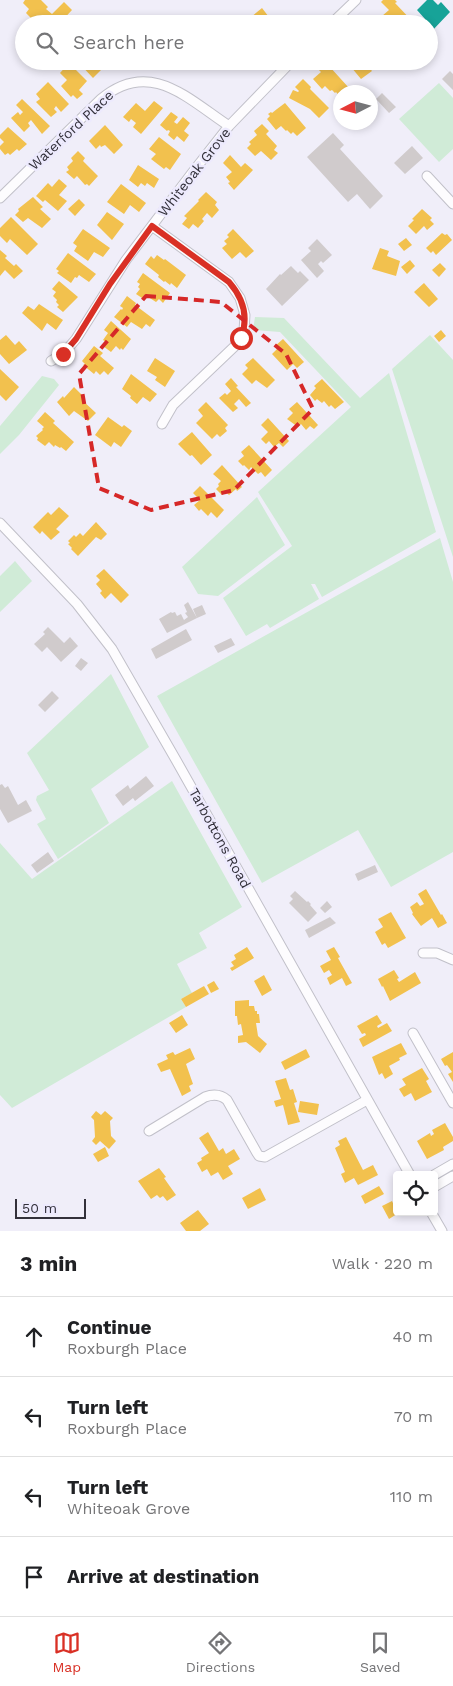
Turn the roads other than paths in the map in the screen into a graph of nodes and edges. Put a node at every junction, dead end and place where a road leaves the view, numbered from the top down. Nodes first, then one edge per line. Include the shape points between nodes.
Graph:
1 (356, 0) edge
2 (340, 15) edge
3 (283, 70) edge
4 (229, 126) junction
5 (427, 176) dead end
6 (0, 198) edge
7 (453, 204) edge
8 (152, 226) junction
9 (51, 361) dead end
10 (162, 424) dead end
11 (0, 523) edge
12 (423, 953) dead end
13 (453, 960) edge
14 (413, 1032) dead end
15 (367, 1100) junction
16 (453, 1103) edge
17 (149, 1131) dead end
18 (453, 1164) edge
19 (408, 1171) edge
20 (438, 1173) edge
21 (453, 1176) edge
22 (438, 1185) edge
23 (433, 1216) edge
24 (442, 1231) edge

1 - 2 street
3 - 4 street, Whiteoak Grove
4 - 6 street, Waterford Place via 169,86 148,81 129,83 102,100
4 - 8 street, Whiteoak Grove
5 - 7 street
8 - 9 street, Whiteoak Grove via 76,339 63,354
8 - 10 street via 229,282 240,298 245,315 244,330 236,345 173,405
11 - 15 street, Tarbottons Road via 77,604 112,649
12 - 13 street via 437,953
14 - 16 street
15 - 17 street via 265,1157 257,1153 227,1100 220,1095 205,1097
15 - 19 street, Tarbottons Road
18 - 20 street
21 - 22 street
23 - 24 street

